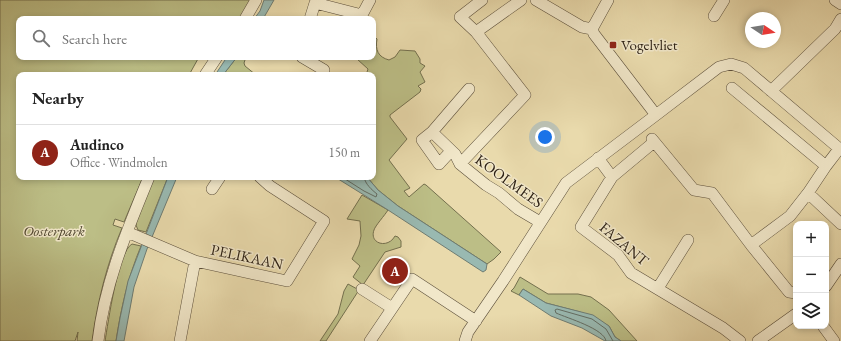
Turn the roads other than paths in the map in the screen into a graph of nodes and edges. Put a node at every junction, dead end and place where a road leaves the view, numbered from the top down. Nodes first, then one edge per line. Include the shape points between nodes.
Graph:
1 (256, 0) edge
2 (370, 0) edge
3 (482, 0) edge
4 (521, 0) edge
5 (536, 0) edge
6 (608, 0) edge
7 (724, 0) edge
8 (835, 0) edge
9 (315, 1) edge
10 (841, 4) edge
11 (247, 16) edge
12 (311, 16) edge
13 (714, 16) dead end
14 (841, 19) edge
15 (592, 29) junction
16 (476, 32) junction
17 (215, 60) edge
18 (307, 60) edge
19 (207, 72) edge
20 (323, 72) edge
21 (732, 88) dead end
22 (469, 89) dead end
23 (771, 91) junction
24 (656, 115) junction
25 (432, 132) junction
26 (840, 150) edge
27 (451, 151) junction
28 (598, 158) junction
29 (460, 164) junction
30 (826, 166) junction
31 (612, 177) junction
32 (148, 180) edge
33 (218, 180) edge
34 (263, 180) edge
35 (212, 189) dead end
36 (808, 193) junction
37 (540, 222) junction
38 (841, 224) edge
39 (127, 232) junction
40 (688, 240) dead end
41 (751, 245) junction
42 (195, 261) junction
43 (841, 264) edge
44 (829, 282) edge
45 (658, 288) junction
46 (362, 289) dead end
47 (793, 293) edge
48 (392, 308) junction
49 (793, 316) edge
50 (476, 321) junction
51 (825, 329) edge
52 (98, 341) edge
53 (182, 341) edge
54 (370, 341) edge
55 (465, 341) edge
56 (740, 341) edge
57 (758, 341) edge
58 (834, 341) edge

1 - 11 street
2 - 9 street via 362,15
3 - 16 street, KOOLMEES via 460,17
4 - 16 street
5 - 15 street via 582,27
6 - 15 street
7 - 13 street
8 - 10 street
9 - 12 street
14 - 23 street
15 - 24 street
16 - 29 street, KOOLMEES via 525,95
17 - 19 street
18 - 20 street via 324,70
21 - 30 street
22 - 25 street
23 - 24 street via 744,68 732,64 719,67
23 - 26 street
24 - 28 street
25 - 27 street, KOOLMEES
25 - 27 street via 422,140 439,164
26 - 30 street
27 - 29 street, KOOLMEES
28 - 31 street
28 - 37 street via 566,183
29 - 37 street, KOOLMEES via 518,209
30 - 36 street
31 - 41 street, FAZANT via 653,140 694,190 712,193
31 - 45 street, FAZANT via 581,227 618,255 632,273
32 - 39 street
33 - 35 street
34 - 42 street, PELIKAAN via 324,221 287,281
36 - 38 street
36 - 41 street via 790,216
37 - 50 street
39 - 42 street, PELIKAAN
39 - 52 street via 107,290
40 - 45 street, FAZANT
41 - 47 street, FAZANT via 789,292
42 - 53 street, PELIKAAN
43 - 44 street
45 - 56 street, FAZANT
46 - 48 street
48 - 50 street via 412,279
48 - 54 street
49 - 57 street
50 - 55 street
51 - 58 street

